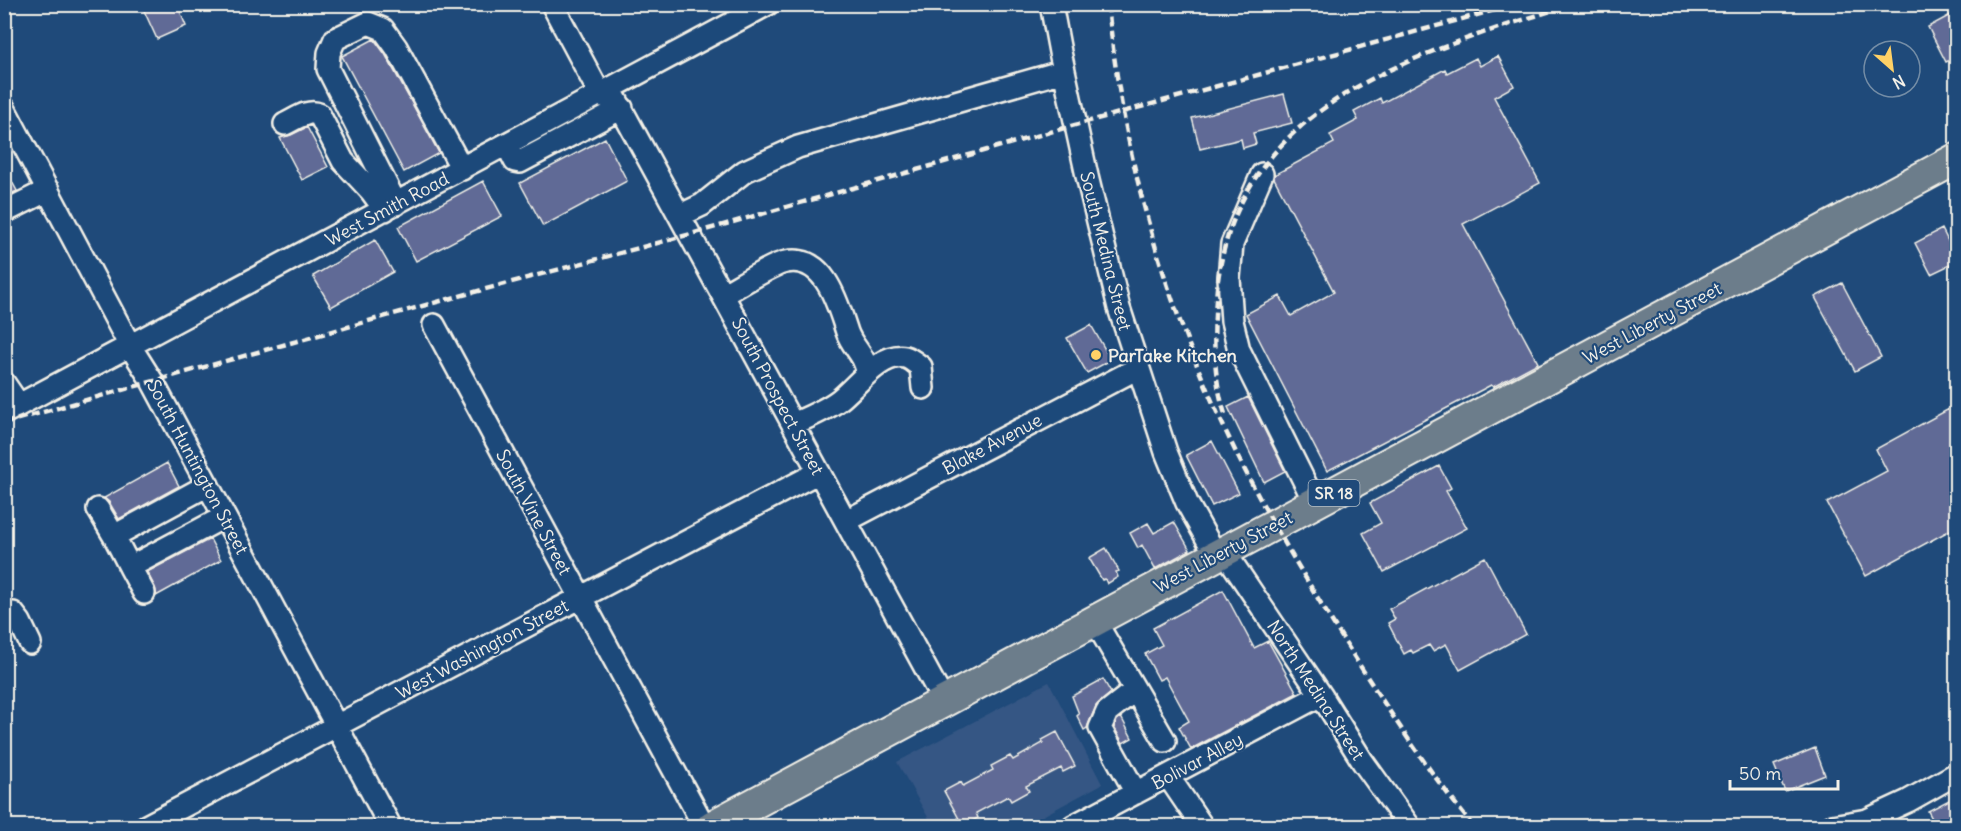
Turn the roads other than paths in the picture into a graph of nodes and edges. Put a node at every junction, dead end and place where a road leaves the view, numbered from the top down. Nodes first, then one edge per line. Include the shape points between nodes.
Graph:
1 (552, 4) edge
2 (768, 4) edge
3 (1051, 4) edge
4 (1064, 71) junction
5 (611, 102) junction
6 (4, 108) edge
7 (285, 124) dead end
8 (1956, 159) edge
9 (462, 169) junction
10 (1263, 174) dead end
11 (48, 190) junction
12 (391, 207) junction
13 (4, 212) edge
14 (681, 215) junction
15 (724, 294) junction
16 (434, 325) dead end
17 (130, 346) junction
18 (1138, 368) junction
19 (867, 373) junction
20 (4, 383) edge
21 (923, 388) dead end
22 (12, 409) edge
23 (794, 424) junction
24 (819, 472) junction
25 (208, 485) junction
26 (1315, 503) junction
27 (98, 509) dead end
28 (224, 517) junction
29 (846, 521) junction
30 (114, 536) junction
31 (1220, 553) junction
32 (130, 567) junction
33 (144, 593) dead end
34 (580, 598) junction
35 (4, 613) edge
36 (1095, 621) junction
37 (30, 643) dead end
38 (1135, 690) junction
39 (1321, 695) junction
40 (944, 702) junction
41 (336, 726) junction
42 (1165, 741) dead end
43 (1956, 774) edge
44 (1168, 776) junction
45 (1136, 793) junction
46 (146, 826) edge
47 (390, 826) edge
48 (704, 826) edge
49 (713, 826) edge
50 (1073, 826) edge
51 (1202, 826) edge
52 (1409, 826) edge
53 (1832, 826) edge

1 - 5 street, South Prospect Street
2 - 5 street, West Smith Road
3 - 4 street, South Medina Street
4 - 14 street via 798,147 746,171 702,205
4 - 18 street, South Medina Street via 1096,218
5 - 9 street, West Smith Road
5 - 14 street, South Prospect Street
6 - 11 street, South Huntington Street
7 - 12 street via 312,111 319,114 343,161
8 - 26 highway, West Liberty Street / SR 18
9 - 12 street, West Smith Road
9 - 12 street via 383,29 368,23 335,39 328,69
10 - 26 street via 1232,244 1232,321 1239,350
11 - 13 street
11 - 17 street, South Huntington Street
12 - 17 street, West Smith Road
14 - 15 street, South Prospect Street
15 - 19 street via 785,262 811,266 826,280 840,306 848,335 867,364
15 - 23 street, South Prospect Street
16 - 34 street, South Vine Street
17 - 22 street, West Smith Road
17 - 25 street, South Huntington Street
18 - 29 street, Blake Avenue
18 - 31 street, South Medina Street via 1187,503
19 - 21 street via 891,359 905,357 921,367
19 - 23 street via 840,399
20 - 22 street
23 - 24 street, South Prospect Street
24 - 29 street, South Prospect Street
24 - 34 street, West Washington Street
25 - 28 street, South Huntington Street
25 - 30 street
26 - 31 highway, West Liberty Street / SR 18
27 - 30 street
28 - 32 street
28 - 41 street, South Huntington Street
29 - 40 street, South Prospect Street
30 - 32 street
31 - 36 highway, West Liberty Street / SR 18
31 - 39 street, North Medina Street
32 - 33 street
34 - 41 street, West Washington Street
34 - 48 street, South Vine Street
35 - 37 street via 14,613
36 - 38 street
36 - 40 highway, West Liberty Street / SR 18
38 - 42 street
38 - 45 street via 1107,712 1100,728
39 - 44 street, Bolivar Alley
39 - 52 street, North Medina Street
40 - 49 highway, West Liberty Street / SR 18
41 - 46 street, West Washington Street
41 - 47 street, South Huntington Street
43 - 53 street via 1867,820
44 - 45 street, Bolivar Alley
44 - 51 street
45 - 50 street, Bolivar Alley

